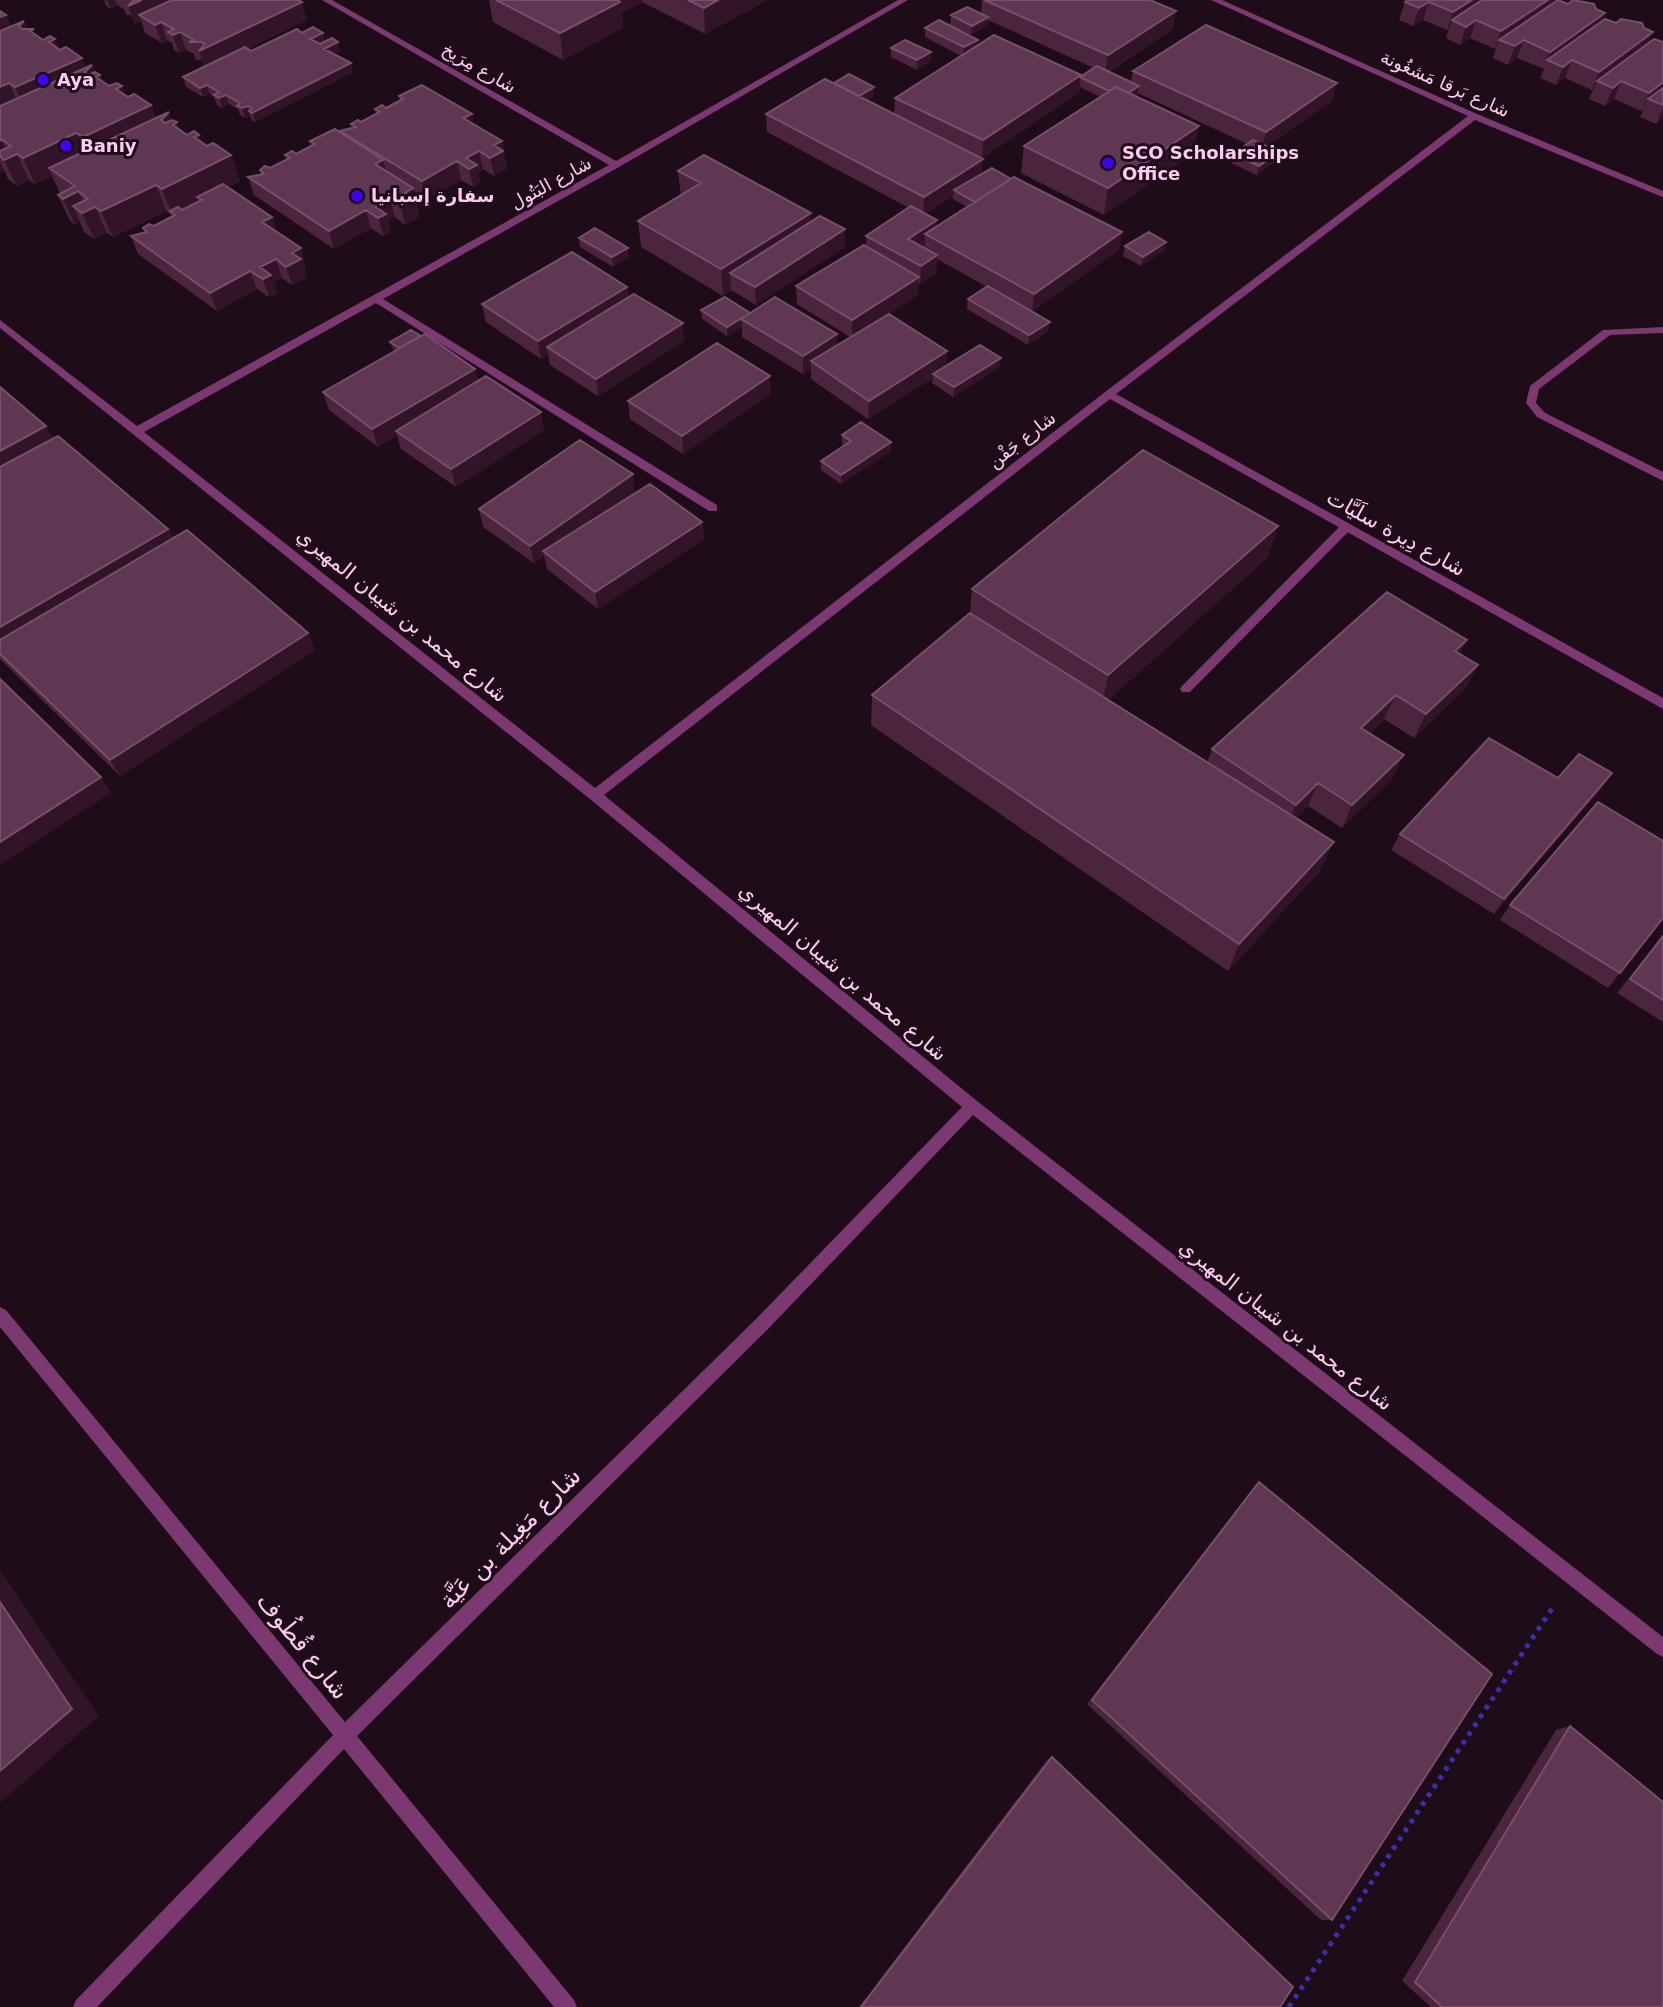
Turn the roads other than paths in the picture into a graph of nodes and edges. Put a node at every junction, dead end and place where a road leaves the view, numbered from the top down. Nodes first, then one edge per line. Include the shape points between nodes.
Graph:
1 (326, 0) edge
2 (904, 0) edge
3 (1215, 0) edge
4 (1474, 116) junction
5 (616, 165) junction
6 (1663, 194) edge
7 (374, 298) junction
8 (0, 323) edge
9 (1663, 330) edge
10 (1109, 394) junction
11 (137, 431) junction
12 (1663, 477) edge
13 (713, 509) dead end
14 (1346, 527) junction
15 (1186, 689) dead end
16 (1663, 704) edge
17 (595, 795) junction
18 (972, 1106) junction
19 (0, 1315) edge
20 (1663, 1648) edge
21 (344, 1736) junction
22 (83, 2007) edge
23 (567, 2007) edge

1 - 5 street, شارع مِرَيخ
2 - 5 street, شارع البَتُول
3 - 4 street, شارع بَرقا مَشغُونة
4 - 6 street, شارع بَرقا مَشغُونة
4 - 10 street, شارع جَفْن
5 - 7 street, شارع البَتُول
7 - 11 street, شارع البَتُول
7 - 13 street
8 - 11 street, شارع محمد بن شيبان المهيري
9 - 12 street via 1607,332 1534,388 1531,403 1541,415
10 - 14 street, شارع دِيرة سلَيَّات
10 - 17 street, شارع جَفْن
11 - 17 street, شارع محمد بن شيبان المهيري
14 - 15 street
14 - 16 street, شارع دِيرة سلَيَّات
17 - 18 street, شارع محمد بن شيبان المهيري
18 - 20 street, شارع محمد بن شيبان المهيري
18 - 21 street, شارع مَغِيلة بن عَيَّة via 762,1324
19 - 21 street, شارع قُطُوف
21 - 22 street, شارع مَغِيلة بن عَيَّة
21 - 23 street, شارع قُطُوف

